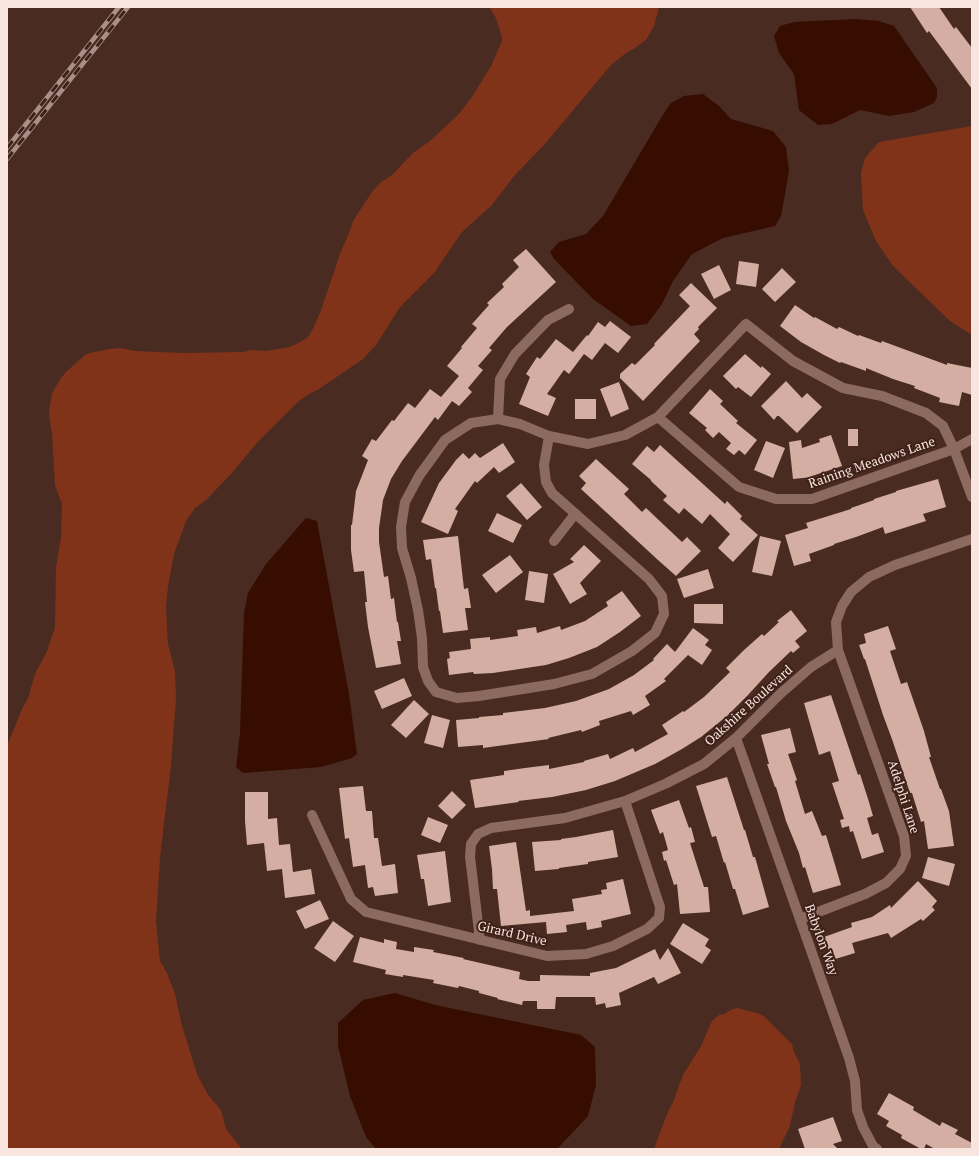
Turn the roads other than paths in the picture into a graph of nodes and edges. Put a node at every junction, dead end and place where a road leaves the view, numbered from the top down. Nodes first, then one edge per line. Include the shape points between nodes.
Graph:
1 (568, 309) dead end
2 (658, 417) junction
3 (498, 419) junction
4 (549, 436) junction
5 (972, 439) edge
6 (954, 449) junction
7 (972, 497) edge
8 (575, 514) junction
9 (972, 539) edge
10 (554, 541) dead end
11 (838, 650) junction
12 (736, 738) junction
13 (625, 801) junction
14 (312, 815) dead end
15 (800, 919) junction
16 (480, 940) junction
17 (877, 1149) edge

1 - 3 street via 548,320 515,354 500,379
2 - 4 street via 625,435 588,444
2 - 6 street, Raining Meadows Lane via 739,487 776,499 812,499
2 - 6 street via 746,324 793,361 843,388 882,396 926,413 943,426
3 - 4 street via 520,424
3 - 8 street via 471,423 445,440 419,476 405,502 401,527 402,548 418,610 423,667 428,681 436,692 456,698 479,696 554,684 592,674 632,651 655,633 664,614 662,596 649,579
4 - 8 street via 544,466 546,482 552,493
5 - 6 street, Raining Meadows Lane
6 - 7 street
8 - 10 street
9 - 11 street via 869,577 852,592 842,606 836,622
11 - 12 street, Oakshire Boulevard via 811,667
11 - 15 street, Adelphi Lane via 904,836 906,856 900,869 886,883 865,894
12 - 13 street, Oakshire Boulevard via 704,764
12 - 15 street, Babylon Way
13 - 16 street, Oakshire Boulevard via 565,818 491,828 478,834 471,844 470,857
13 - 16 street, Girard Drive via 660,907 659,918 648,928 613,946 586,954 548,956
14 - 16 street, Girard Drive via 351,899 366,912
15 - 17 street, Babylon Way via 849,1058 855,1081 857,1110 863,1127

